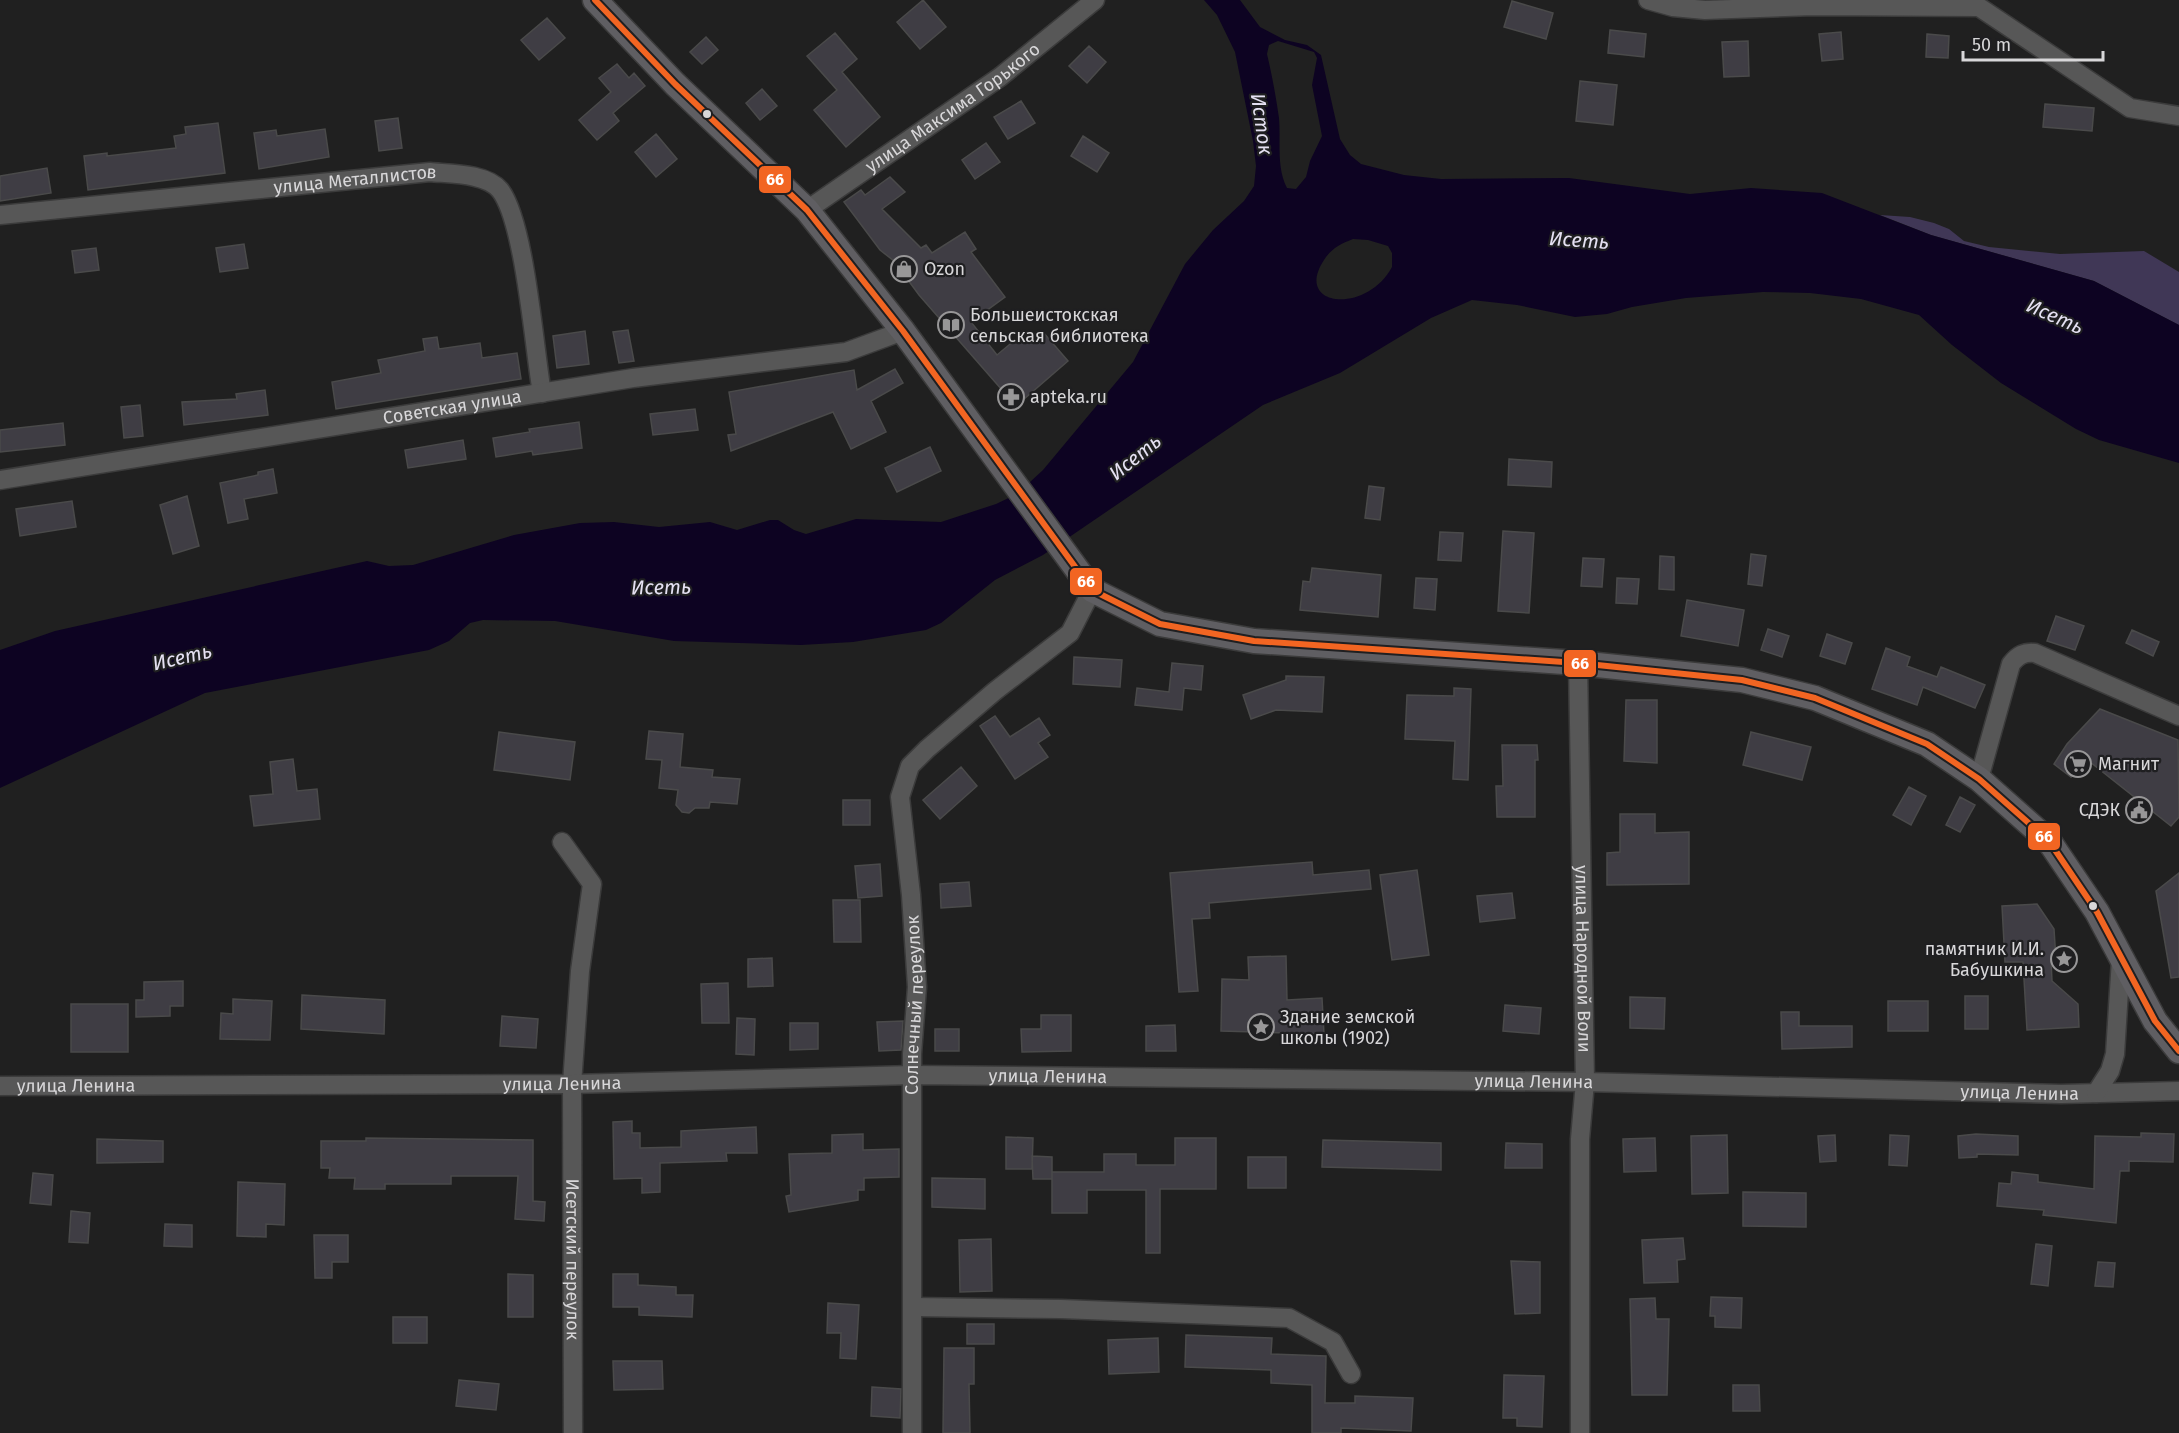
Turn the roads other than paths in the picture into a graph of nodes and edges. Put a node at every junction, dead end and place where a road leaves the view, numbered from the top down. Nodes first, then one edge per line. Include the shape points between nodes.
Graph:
1 (596, 0) edge
2 (1095, 0) edge
3 (1648, 0) edge
4 (1983, 4) edge
5 (2179, 116) edge
6 (807, 210) junction
7 (0, 215) edge
8 (903, 331) junction
9 (542, 393) junction
10 (0, 480) edge
11 (1086, 582) junction
12 (1578, 663) junction
13 (2179, 716) edge
14 (1979, 779) junction
15 (562, 842) dead end
16 (2121, 959) junction
17 (2179, 1051) edge
18 (913, 1075) junction
19 (1585, 1082) junction
20 (572, 1084) junction
21 (0, 1086) edge
22 (2179, 1091) edge
23 (2096, 1093) junction
24 (914, 1308) junction
25 (1351, 1374) dead end
26 (573, 1433) edge
27 (912, 1433) edge
28 (1580, 1433) edge

1 - 6 main road via 675,84
2 - 6 street, улица Максима Горького via 1000,78
3 - 4 street via 1705,10
4 - 5 street via 2130,108
6 - 8 main road
7 - 9 street, улица Металлистов via 430,172 471,175 499,189 510,212 520,247
8 - 9 street, Советская улица via 846,352
8 - 11 main road
9 - 10 street, Советская улица
11 - 12 main road via 1160,624 1254,641
11 - 18 street, Солнечный переулок via 1070,633 995,691 910,766 900,797 917,987
12 - 14 main road via 1742,680 1815,698 1927,744
12 - 19 street, улица Народной Воли
13 - 14 street via 2027,652 2011,664
14 - 16 main road via 2049,841 2097,912
15 - 20 street, Исетский переулок via 592,884 580,971
16 - 17 main road via 2156,1021
16 - 23 street via 2115,1054
18 - 19 street, улица Ленина
18 - 20 street, улица Ленина
18 - 24 street, Солнечный переулок
19 - 23 street, улица Ленина
19 - 28 street, улица Народной Воли via 1580,1139
20 - 21 street, улица Ленина
20 - 26 street, Исетский переулок
22 - 23 street, улица Ленина
24 - 25 street via 1289,1318 1334,1342
24 - 27 street, Солнечный переулок

